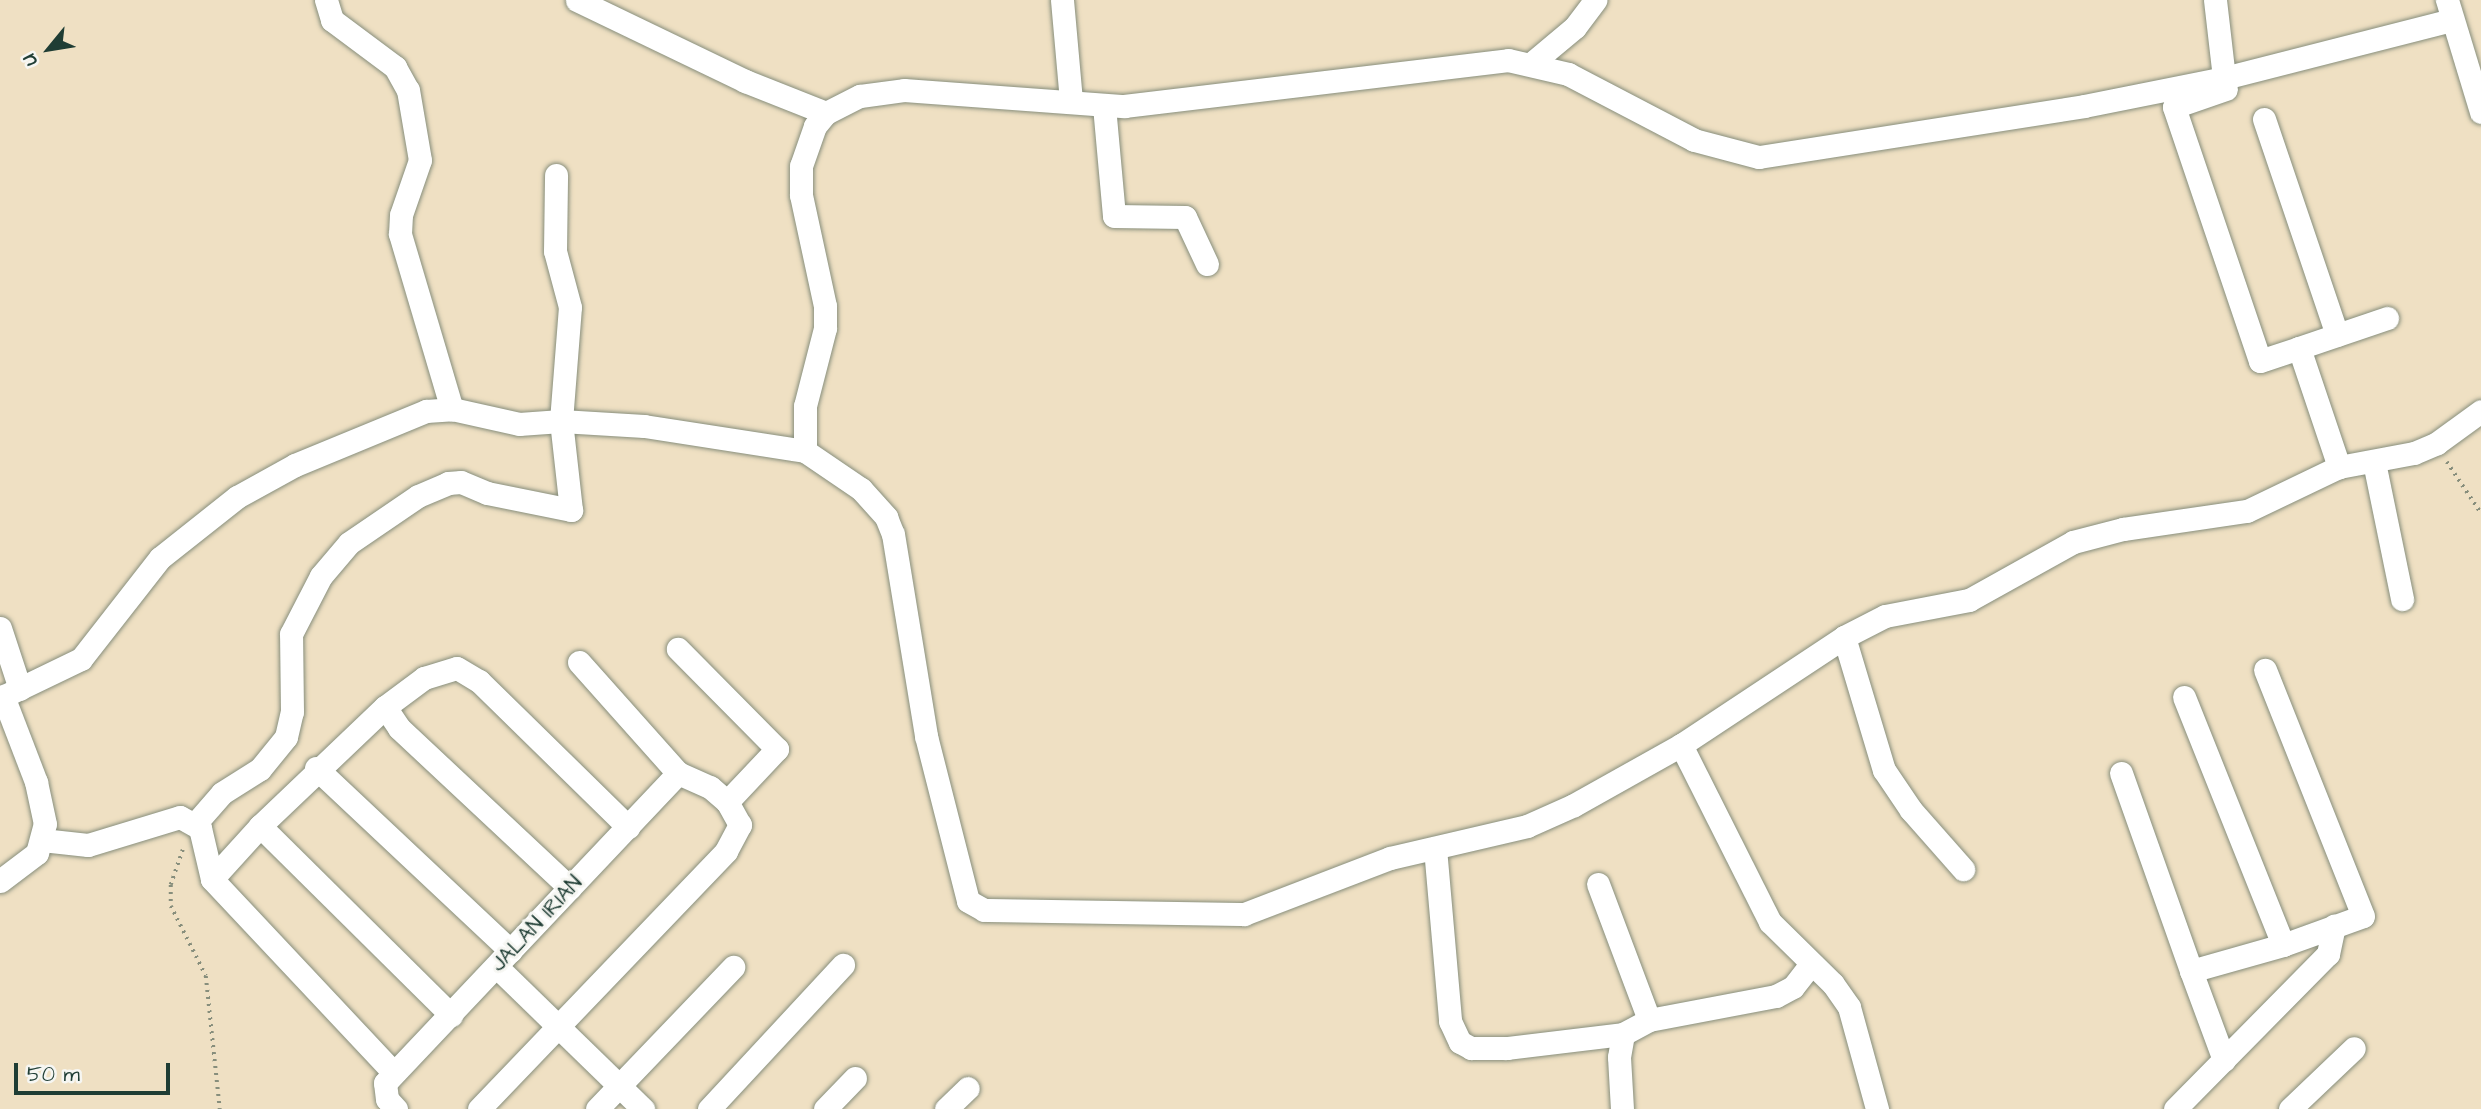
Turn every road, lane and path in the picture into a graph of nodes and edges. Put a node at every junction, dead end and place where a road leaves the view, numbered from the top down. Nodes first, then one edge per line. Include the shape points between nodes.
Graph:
1 (326, 0) edge
2 (577, 0) edge
3 (1062, 0) edge
4 (1595, 0) edge
5 (2215, 0) edge
6 (2450, 10) edge
7 (1532, 63) junction
8 (2225, 83) junction
9 (1072, 100) junction
10 (1104, 106) junction
11 (2481, 112) edge
12 (826, 113) junction
13 (2264, 119) dead end
14 (556, 175) dead end
15 (1207, 264) dead end
16 (2387, 318) dead end
17 (2337, 335) junction
18 (2299, 348) junction
19 (452, 409) junction
20 (2481, 411) edge
21 (561, 421) junction
22 (2437, 443) junction
23 (805, 451) junction
24 (2374, 462) junction
25 (2339, 467) junction
26 (2481, 513) edge
27 (2402, 599) dead end
28 (0, 628) edge
29 (1844, 637) junction
30 (678, 649) dead end
31 (579, 662) dead end
32 (2265, 670) dead end
33 (8, 694) edge
34 (2184, 697) dead end
35 (385, 707) junction
36 (1681, 744) junction
37 (316, 768) junction
38 (678, 773) junction
39 (2121, 773) dead end
40 (727, 802) junction
41 (195, 824) junction
42 (260, 826) junction
43 (628, 827) junction
44 (42, 840) junction
45 (1435, 848) junction
46 (1963, 869) dead end
47 (0, 881) edge
48 (1598, 884) dead end
49 (219, 888) junction
50 (570, 888) junction
51 (2334, 926) junction
52 (2283, 945) junction
53 (504, 959) junction
54 (1811, 964) junction
55 (842, 965) dead end
56 (733, 967) dead end
57 (2191, 971) junction
58 (451, 1015) junction
59 (1649, 1020) junction
60 (560, 1028) junction
61 (1623, 1034) junction
62 (2354, 1048) dead end
63 (2224, 1060) junction
64 (394, 1073) junction
65 (855, 1078) dead end
66 (620, 1086) junction
67 (968, 1088) dead end
68 (220, 1109) edge
69 (396, 1109) edge
70 (479, 1109) edge
71 (597, 1109) edge
72 (643, 1109) edge
73 (709, 1109) edge
74 (825, 1109) edge
75 (946, 1109) edge
76 (1622, 1109) edge
77 (1877, 1109) edge
78 (2175, 1109) edge
79 (2290, 1109) edge

1 - 19 street via 332,20 395,68 408,90 420,160 401,215 400,234
2 - 12 street via 745,81
3 - 9 street
4 - 7 street via 1575,27
5 - 8 street
6 - 8 street
6 - 11 street
7 - 8 street via 1577,78 1694,140 1759,157
7 - 10 street via 1487,60
8 - 18 street via 2174,107 2260,361
9 - 10 street
9 - 12 street via 904,90 860,96
10 - 15 street via 1114,216 1185,217
12 - 23 street via 806,147 801,166 801,195 825,306 825,328 805,406
13 - 17 street
14 - 21 street via 555,251 570,307
16 - 17 street
17 - 18 street
18 - 25 street
19 - 21 street via 509,423
19 - 33 street via 426,411 383,427 295,465 237,497 160,558 81,659
20 - 22 street
21 - 23 street via 688,431
21 - 41 street via 571,510 487,494 461,482 448,483 418,496 349,543 321,576 291,634 292,712 280,747 260,769 222,793
22 - 24 street
22 - 26 path
23 - 45 street via 861,489 886,517 893,534 926,736 962,892 975,908 1244,914 1390,858
24 - 25 street
24 - 27 street
25 - 29 street via 2247,511 2123,529 2073,542 1969,600 1937,609 1892,613
28 - 33 street
29 - 36 street
29 - 46 street via 1884,770 1911,810
30 - 40 street via 777,748
31 - 38 street
32 - 51 street via 2362,916
33 - 44 street via 43,806
34 - 52 street
35 - 37 street
35 - 43 street via 424,678 457,668 468,671
35 - 50 street via 399,728
36 - 45 street via 1574,806 1527,826
36 - 54 street via 1770,922
37 - 42 street
37 - 53 street
38 - 40 street via 710,787
38 - 43 street, JALAN IRIAN
39 - 57 street
40 - 60 street via 740,825 737,837
41 - 44 street via 180,817 158,821 88,845
41 - 49 street via 204,838
41 - 68 path via 175,868 170,897 206,976
42 - 49 street
42 - 58 street
43 - 50 street, JALAN IRIAN
44 - 47 street via 37,853
45 - 61 street via 1450,1021 1460,1042 1471,1048 1507,1048
48 - 59 street
49 - 64 street
50 - 53 street, JALAN IRIAN
51 - 52 street
51 - 63 street via 2328,954
52 - 57 street
53 - 58 street, JALAN IRIAN
53 - 60 street
54 - 59 street via 1793,987 1776,996
54 - 77 street via 1849,1007
55 - 73 street
56 - 66 street
57 - 63 street
58 - 64 street, JALAN IRIAN
59 - 61 street
60 - 66 street
60 - 70 street
61 - 76 street via 1619,1057
62 - 79 street
63 - 78 street
64 - 69 street via 384,1090
65 - 74 street
66 - 71 street
66 - 72 street
67 - 75 street

